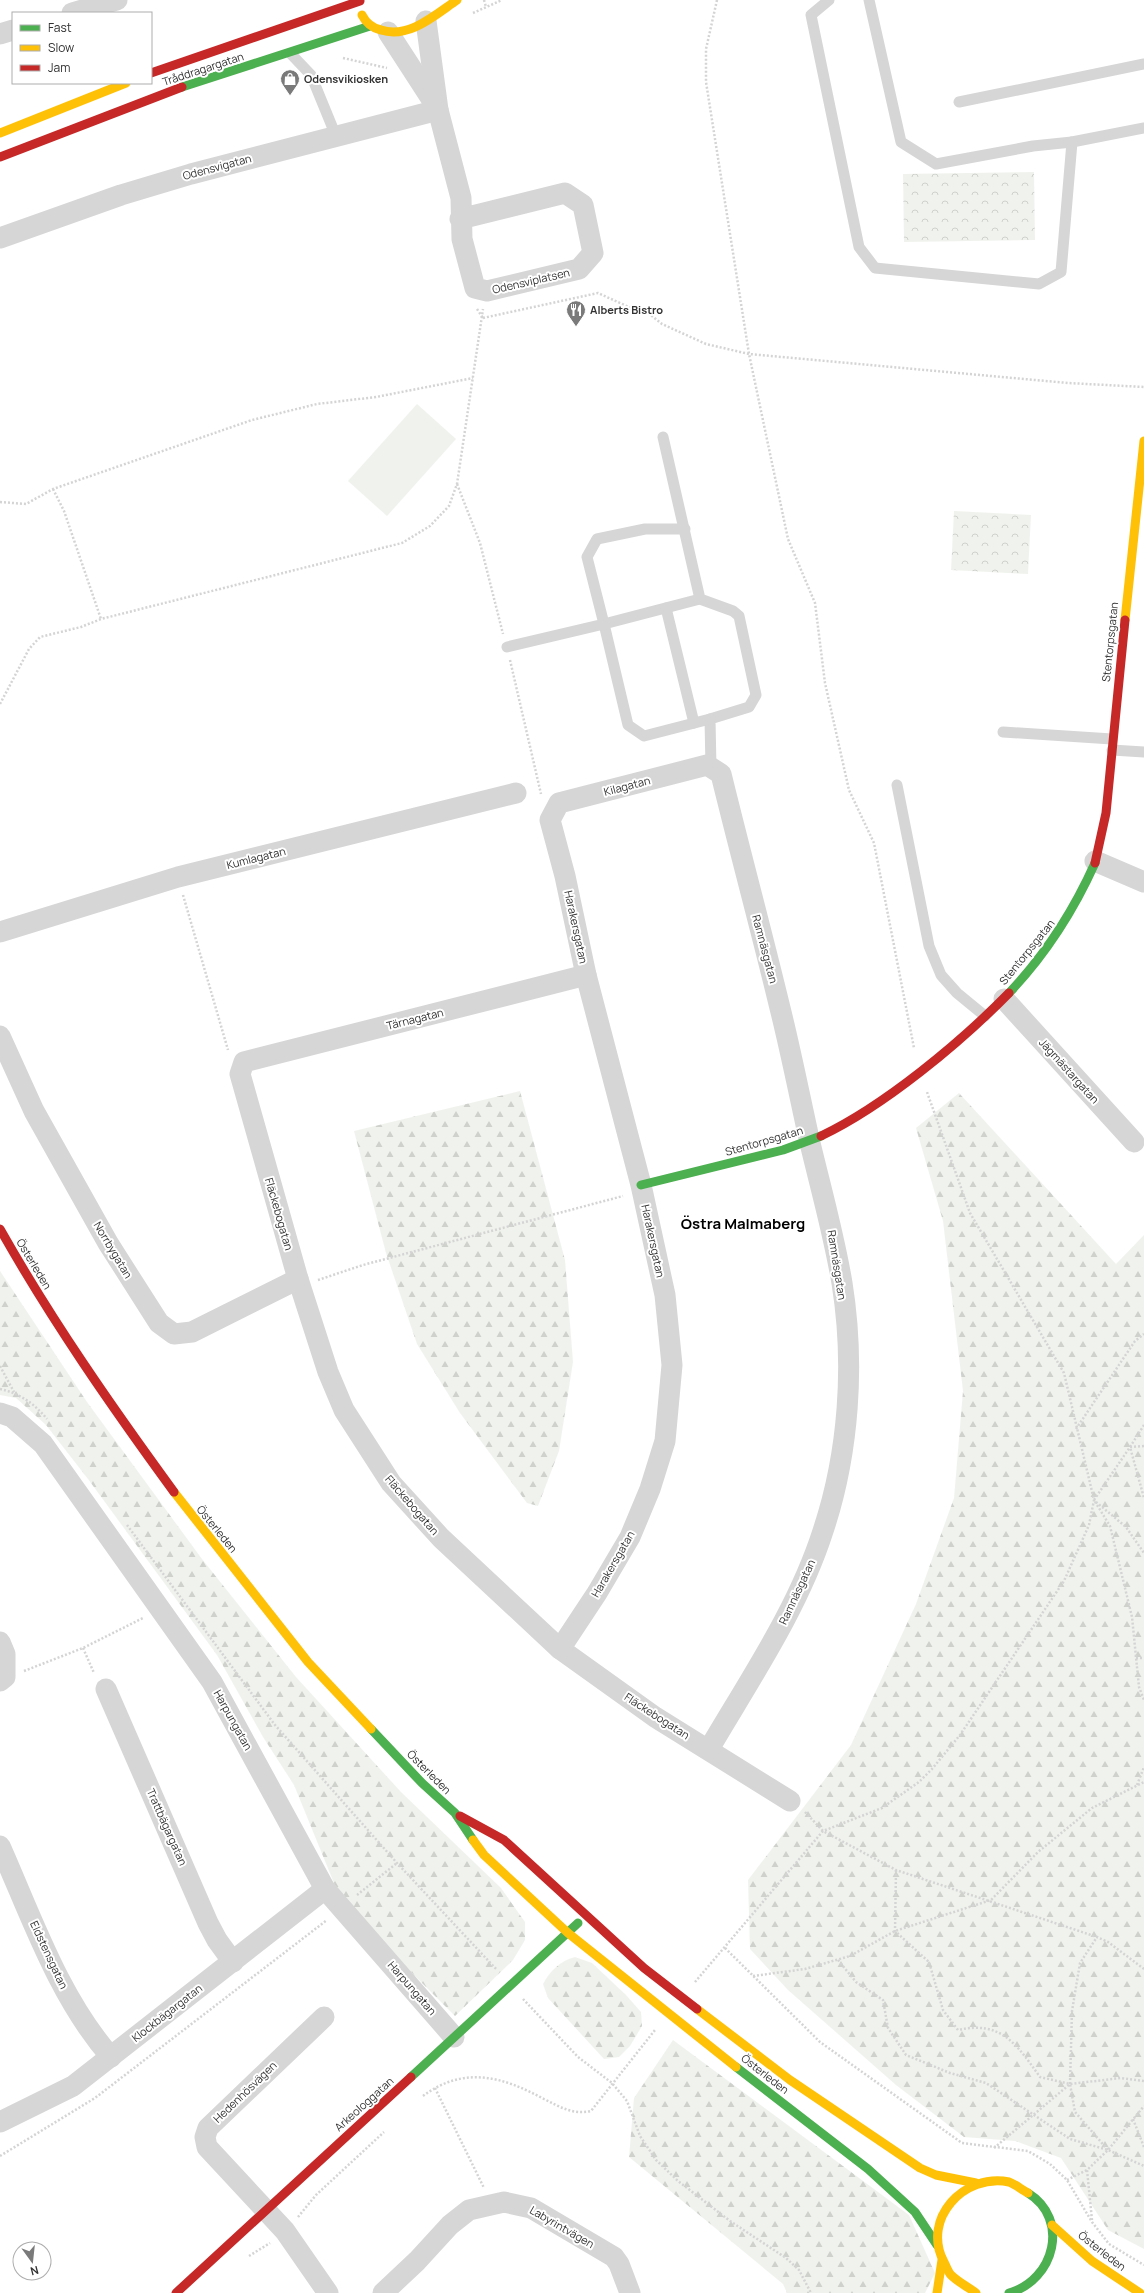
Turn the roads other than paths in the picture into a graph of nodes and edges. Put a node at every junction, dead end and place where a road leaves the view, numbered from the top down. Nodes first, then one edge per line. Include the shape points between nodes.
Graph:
1 (117, 0) edge
2 (440, 0) edge
3 (457, 0) edge
4 (829, 0) edge
5 (869, 0) edge
6 (360, 1) edge
7 (76, 8) edge
8 (429, 19) junction
9 (379, 29) junction
10 (12, 30) edge
11 (0, 34) edge
12 (291, 54) junction
13 (1144, 64) edge
14 (152, 74) edge
15 (123, 84) edge
16 (958, 102) dead end
17 (438, 110) junction
18 (1144, 128) edge
19 (0, 133) edge
20 (336, 136) junction
21 (1072, 142) junction
22 (0, 157) edge
23 (460, 219) junction
24 (0, 238) edge
25 (663, 437) dead end
26 (1144, 441) edge
27 (685, 530) junction
28 (700, 599) junction
29 (666, 608) junction
30 (604, 624) junction
31 (507, 647) dead end
32 (710, 719) junction
33 (694, 723) junction
34 (1003, 732) dead end
35 (1112, 744) junction
36 (1144, 752) edge
37 (711, 768) junction
38 (897, 785) dead end
39 (516, 793) dead end
40 (551, 819) joint
41 (1095, 861) junction
42 (1144, 882) edge
43 (0, 932) edge
44 (586, 975) junction
45 (1004, 999) junction
46 (985, 1016) junction
47 (0, 1036) edge
48 (244, 1062) joint
49 (810, 1141) junction
50 (1134, 1142) dead end
51 (641, 1185) junction
52 (0, 1229) edge
53 (298, 1279) junction
54 (0, 1413) edge
55 (0, 1642) edge
56 (560, 1649) junction
57 (2, 1679) edge
58 (106, 1690) road end
59 (709, 1749) junction
60 (790, 1801) road end
61 (455, 1813) junction
62 (0, 1846) edge
63 (325, 1889) junction
64 (586, 1914) junction
65 (568, 1933) junction
66 (233, 1962) junction
67 (324, 2016) dead end
68 (454, 2037) junction
69 (112, 2057) junction
70 (0, 2122) edge
71 (976, 2183) junction
72 (266, 2210) junction
73 (1052, 2224) junction
74 (937, 2245) junction
75 (942, 2260) junction
76 (1020, 2290) junction
77 (176, 2293) edge
78 (328, 2293) edge
79 (383, 2293) edge
80 (630, 2293) edge
81 (937, 2293) edge
82 (976, 2293) edge
83 (1009, 2293) edge
84 (1035, 2293) edge
85 (1140, 2293) edge

1 - 7 street
2 - 8 main road
3 - 8 main road, Tråddragargatan
4 - 21 lane via 811,15 859,247 876,268 1039,284 1061,272
5 - 21 lane via 901,142 936,164 1033,146
6 - 9 main road, Tråddragargatan via 364,20
6 - 14 main road, Tråddragargatan
8 - 9 main road, Tråddragargatan via 410,29
8 - 17 street, Odensviplatsen
9 - 12 main road, Tråddragargatan
9 - 17 street, Odensviplatsen via 413,68
10 - 11 street
12 - 20 lane via 311,75
12 - 22 main road, Tråddragargatan via 222,74
13 - 16 lane
15 - 19 main road
17 - 20 street, Odensvigatan
17 - 23 street, Odensviplatsen via 461,198
18 - 21 lane
20 - 24 street, Odensvigatan via 214,167 121,195
23 - 23 street, Odensviplatsen via 462,239 475,288 487,291 579,269 593,253 583,205 564,193
25 - 27 lane
26 - 35 main road, Stentorpsgatan
27 - 28 lane
27 - 30 lane via 645,529 597,539 587,557
28 - 29 lane
28 - 32 lane via 733,611 739,616 756,695 749,707
29 - 30 lane
29 - 33 lane
30 - 31 lane
30 - 33 lane via 628,725 644,736
32 - 33 lane
32 - 37 lane
34 - 35 lane
35 - 36 lane
35 - 41 main road, Stentorpsgatan via 1108,800
37 - 40 street, Kilagatan via 707,765 559,804
37 - 49 street, Ramnäsgatan via 721,774 780,1006
38 - 46 lane via 930,946 941,975 957,993
39 - 43 street, Kumlagatan via 178,877
40 - 44 street, Harakersgatan
41 - 42 street
41 - 45 main road, Stentorpsgatan via 1067,921 1040,959
44 - 48 street, Tärnagatan
44 - 51 street, Harakersgatan
45 - 46 main road, Stentorpsgatan
45 - 50 street, Jägmästargatan
46 - 49 main road, Stentorpsgatan via 920,1070 849,1122
47 - 53 street, Norrbygatan via 38,1118 108,1243 159,1323 174,1334 192,1332
48 - 53 street, Fläckebogatan via 240,1074
49 - 51 main road, Stentorpsgatan
49 - 59 street, Ramnäsgatan via 830,1220 842,1284 849,1352 846,1421 837,1476 823,1532 802,1585 779,1631
51 - 56 street, Harakersgatan via 665,1295 669,1331 672,1365 664,1441 650,1489 630,1537
52 - 61 main road, Österleden via 26,1275 108,1401 188,1512 308,1662 422,1783
53 - 56 street, Fläckebogatan via 328,1372 344,1410 391,1483 440,1538
54 - 63 street, Harpungatan via 12,1418 43,1444 212,1682
55 - 57 street via 5,1654
56 - 59 street, Fläckebogatan via 655,1716
58 - 66 street, Trattbägargatan via 208,1923
59 - 60 street, Fläckebogatan
61 - 64 main road, Österleden via 504,1840
61 - 65 main road, Österleden via 484,1856
62 - 69 street, Eldstensgatan via 67,1994 83,2023
63 - 66 street, Klockbägargatan
63 - 68 street, Harpungatan
64 - 65 main road
64 - 71 main road, Österleden via 644,1968 790,2080 920,2168 936,2176
65 - 68 main road, Arkeologgatan
65 - 74 main road, Österleden via 656,2005 868,2168 915,2212
66 - 69 street, Klockbägargatan
67 - 72 street, Hedenhösvägen via 208,2128 205,2137 207,2147
68 - 72 main road, Arkeologgatan
69 - 70 street, Klockbägargatan via 73,2086
71 - 73 main road via 1001,2180 1026,2189 1043,2205
71 - 74 main road via 945,2207 938,2226
72 - 77 main road, Arkeologgatan
72 - 78 street via 285,2230
73 - 76 main road via 1052,2246 1045,2266 1035,2281
73 - 85 main road, Österleden via 1092,2261
74 - 75 main road
75 - 81 main road
75 - 82 main road via 952,2278
76 - 83 main road
76 - 84 main road
79 - 80 street, Labyrintvägen via 450,2225 469,2210 504,2202 531,2208 614,2258 619,2264

